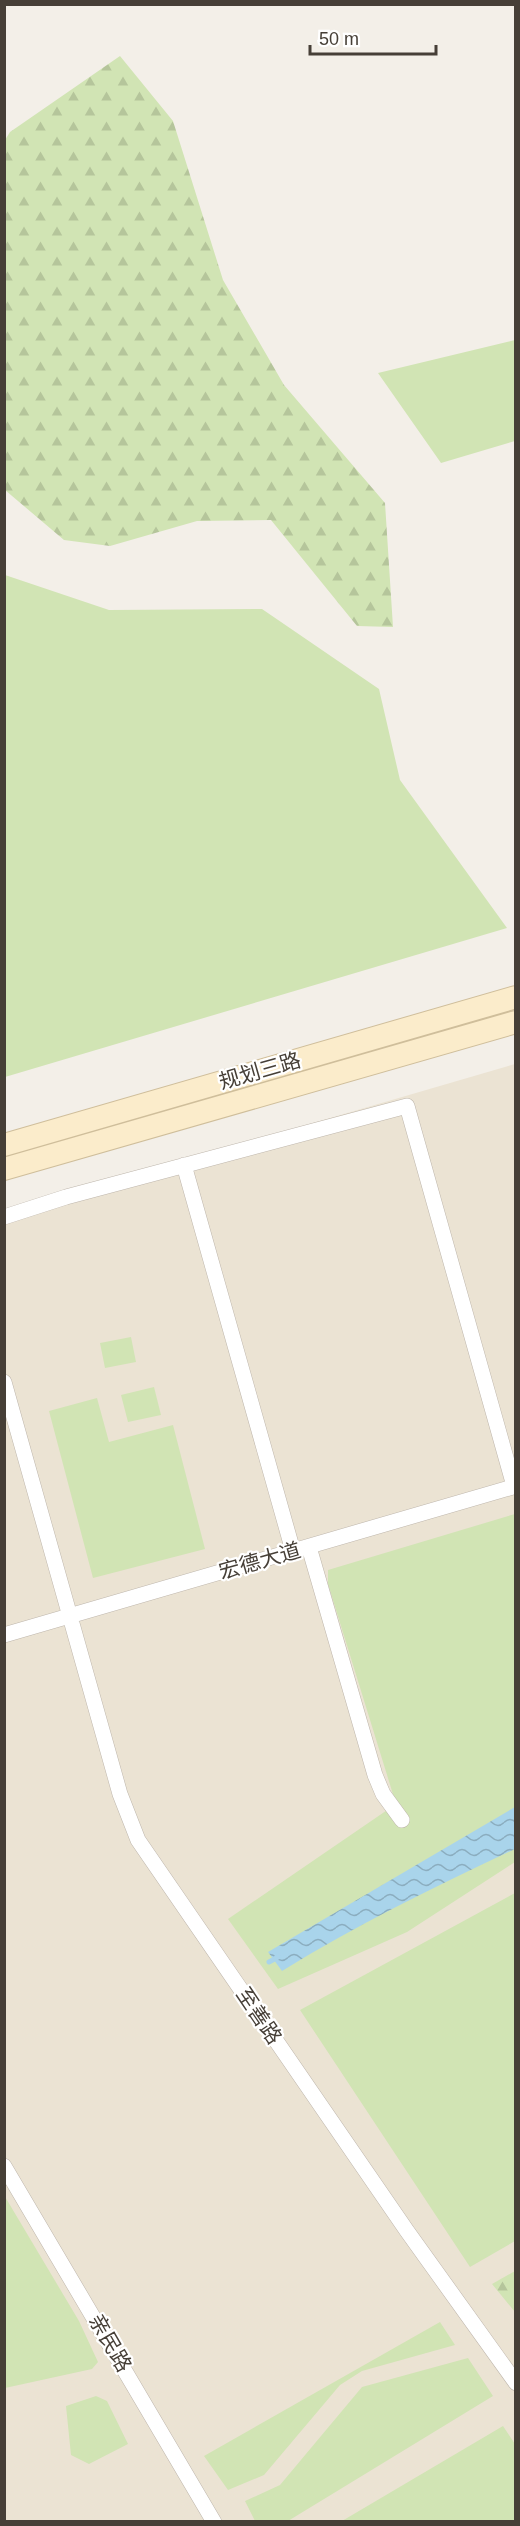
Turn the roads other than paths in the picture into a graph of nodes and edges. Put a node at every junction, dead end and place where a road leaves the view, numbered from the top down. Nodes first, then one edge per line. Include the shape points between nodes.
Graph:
1 (516, 997) edge
2 (516, 1022) edge
3 (4, 1145) edge
4 (184, 1165) junction
5 (4, 1169) edge
6 (4, 1217) edge
7 (4, 1382) edge
8 (515, 1486) edge
9 (309, 1546) junction
10 (293, 1551) junction
11 (69, 1616) junction
12 (4, 1635) edge
13 (402, 1820) dead end
14 (4, 2166) edge
15 (516, 2383) edge
16 (214, 2522) edge

1 - 3 main road, 规划三路
2 - 5 main road, 规划三路
4 - 6 street
4 - 8 street via 407,1106
4 - 10 street
7 - 11 street, 至善路
8 - 9 street, 宏德大道
9 - 10 street, 宏德大道
9 - 13 street via 375,1775
10 - 11 street, 宏德大道
11 - 12 street, 宏德大道
11 - 15 street, 至善路 via 120,1794 138,1840
14 - 16 street, 亲民路

